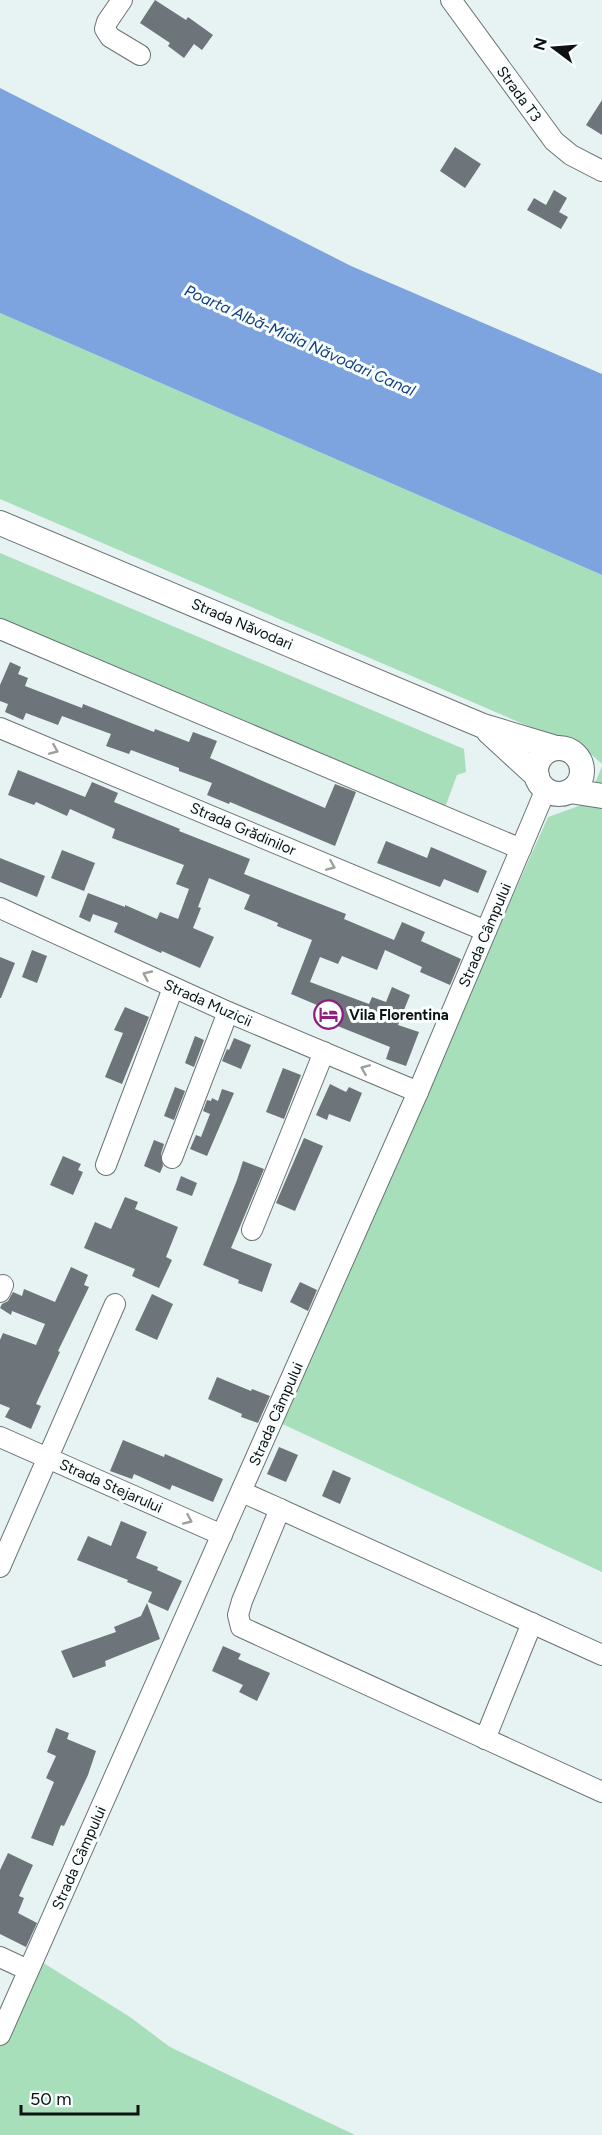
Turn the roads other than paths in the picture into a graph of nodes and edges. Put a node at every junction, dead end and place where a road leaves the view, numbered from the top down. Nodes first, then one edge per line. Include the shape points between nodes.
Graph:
1 (122, 0) edge
2 (451, 0) edge
3 (140, 55) dead end
4 (602, 171) edge
5 (0, 523) edge
6 (0, 629) edge
7 (483, 726) junction
8 (0, 728) edge
9 (556, 748) junction
10 (580, 762) junction
11 (602, 777) edge
12 (551, 785) junction
13 (602, 795) edge
14 (521, 849) junction
15 (0, 908) edge
16 (486, 931) junction
17 (173, 988) junction
18 (228, 1012) junction
19 (324, 1052) junction
20 (418, 1092) junction
21 (172, 1158) dead end
22 (106, 1165) dead end
23 (252, 1230) dead end
24 (115, 1304) dead end
25 (0, 1437) edge
26 (46, 1457) junction
27 (242, 1492) junction
28 (280, 1509) junction
29 (222, 1535) junction
30 (0, 1568) edge
31 (532, 1623) junction
32 (602, 1655) edge
33 (485, 1739) junction
34 (602, 1792) edge
35 (0, 1957) edge
36 (28, 1970) junction
37 (0, 2035) edge

1 - 3 street via 105,29 110,37
2 - 4 street, Strada T3 via 554,141
5 - 7 main road, Strada Năvodari
6 - 14 street
7 - 9 main road, Strada Năvodari
7 - 12 main road, Strada Năvodari
8 -> 16 street, Strada Grădinilor
9 - 10 main road via 570,751
9 - 12 main road via 543,755 537,769
10 - 11 main road
10 - 12 main road via 579,783
12 - 13 main road
12 - 14 street, Strada Câmpului
14 - 16 street, Strada Câmpului
17 -> 15 street, Strada Muzicii
16 - 20 street, Strada Câmpului
17 - 18 street, Strada Muzicii
17 - 22 street
18 - 19 street, Strada Muzicii
18 - 21 street
20 -> 19 street, Strada Muzicii
19 - 23 street
20 - 27 street, Strada Câmpului
24 - 26 street
25 - 26 street, Strada Stejarului
26 -> 29 street, Strada Stejarului
26 - 30 street
27 - 28 street
27 - 29 street, Strada Câmpului
28 - 31 street
28 - 33 street via 242,1601 238,1615 241,1627
29 - 36 street, Strada Câmpului
31 - 32 street
31 - 33 street
33 - 34 street
35 - 36 street
36 - 37 street, Strada Câmpului

